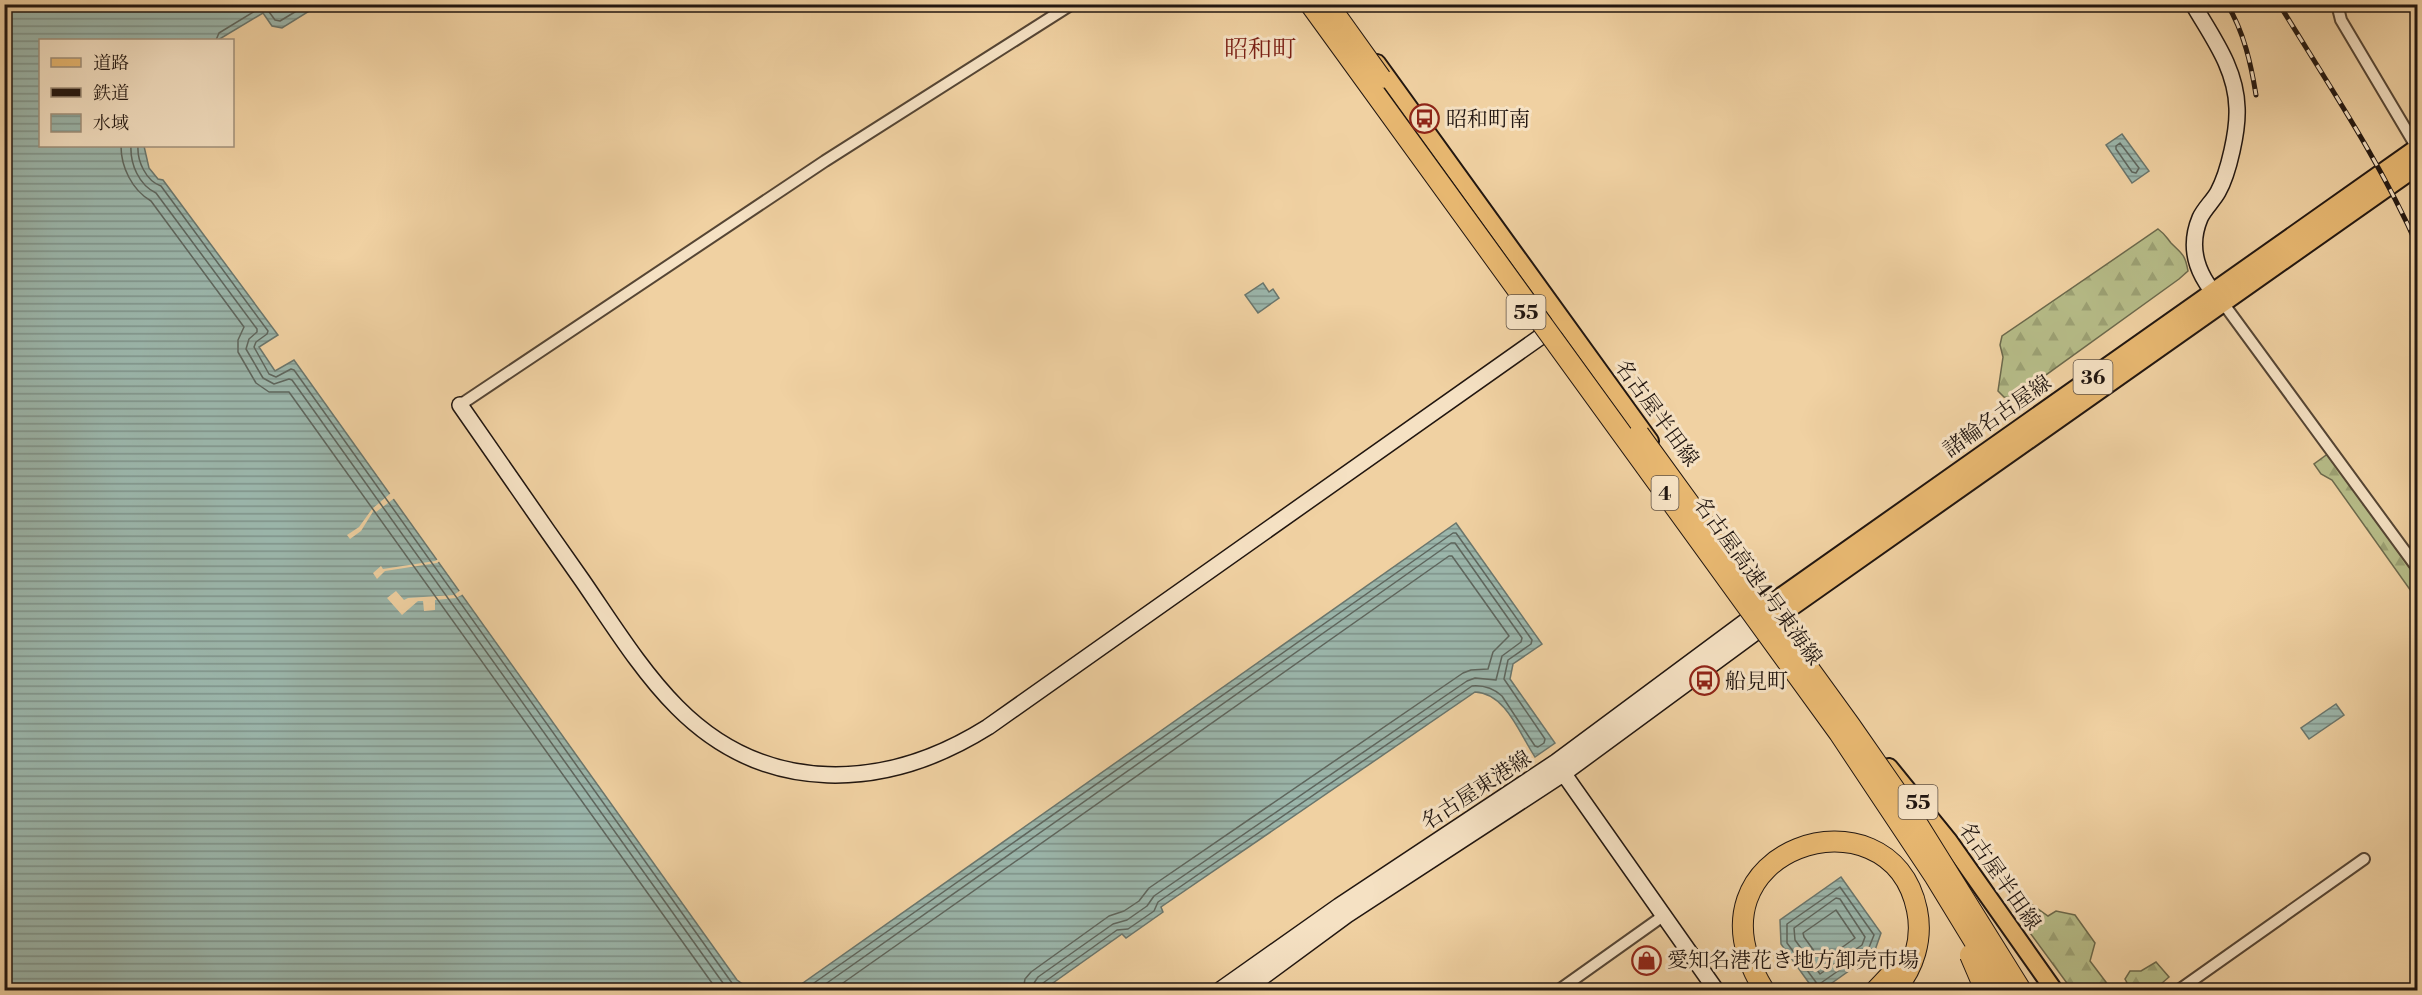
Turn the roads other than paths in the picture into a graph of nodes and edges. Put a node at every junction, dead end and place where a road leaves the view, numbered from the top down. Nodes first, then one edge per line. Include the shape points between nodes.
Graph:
1 (1072, 4) edge
2 (1303, 4) edge
3 (1310, 4) edge
4 (1328, 4) edge
5 (1334, 4) edge
6 (2193, 4) edge
7 (2337, 4) edge
8 (2417, 148) edge
9 (2418, 166) edge
10 (2218, 298) junction
11 (1563, 321) junction
12 (1543, 334) junction
13 (460, 405) joint
14 (2418, 569) edge
15 (1769, 608) junction
16 (1755, 624) junction
17 (1839, 733) junction
18 (1560, 768) junction
19 (2364, 859) dead end
20 (1663, 916) junction
21 (1220, 990) edge
22 (1245, 990) edge
23 (1558, 990) edge
24 (1716, 990) edge
25 (1764, 990) edge
26 (1777, 990) edge
27 (1876, 990) edge
28 (1895, 990) edge
29 (1985, 990) edge
30 (2004, 990) edge
31 (2022, 990) edge
32 (2031, 990) edge
33 (2054, 990) edge
34 (2179, 990) edge

1 - 13 street via 825,161
2 - 12 main road, 55
3 - 17 highway, 名古屋高速4号東海線 / 4, bridge
4 - 15 highway, 名古屋高速4号東海線 / 4, bridge
5 - 11 main road, 名古屋半田線 / 55
6 - 10 street via 2230,66 2237,108 2231,153 2219,191 2201,216 2193,242 2199,268
7 - 8 street via 2341,20
8 - 10 main road, 諸輪名古屋線 / 36
9 - 10 main road, 諸輪名古屋線 / 36
10 - 14 street
10 - 15 main road, 諸輪名古屋線 / 36
11 - 12 street
11 - 15 main road, 名古屋半田線 / 55
12 - 13 street via 988,727 914,764 858,775 810,774 763,762 717,740 682,712 598,604
12 - 16 main road, 55
15 - 16 main road, 諸輪名古屋線 / 36
15 - 31 highway, 名古屋高速4号東海線 / 4, bridge via 1907,807
15 - 32 highway, bridge via 1904,780 2008,942
15 - 33 main road, 名古屋半田線 / 55 via 1949,841
16 - 18 street, 名古屋東港線
16 - 31 main road, 55
17 - 29 highway, bridge via 1936,892
17 - 30 highway, 名古屋高速4号東海線 / 4, bridge
18 - 20 street
18 - 21 street, 名古屋東港線 via 1339,906
18 - 22 street, 名古屋東港線
19 - 34 street
20 - 23 street
20 - 24 street
25 - 28 highway via 1749,962 1743,932 1751,891 1783,854 1811,843 1833,841 1855,844 1885,859 1901,875 1912,895 1919,928 1916,950
26 - 27 highway via 1758,948 1756,928 1762,898 1773,881 1797,862 1816,855 1837,854 1857,859 1884,876 1897,894 1904,914 1906,935 1902,954 1893,972

